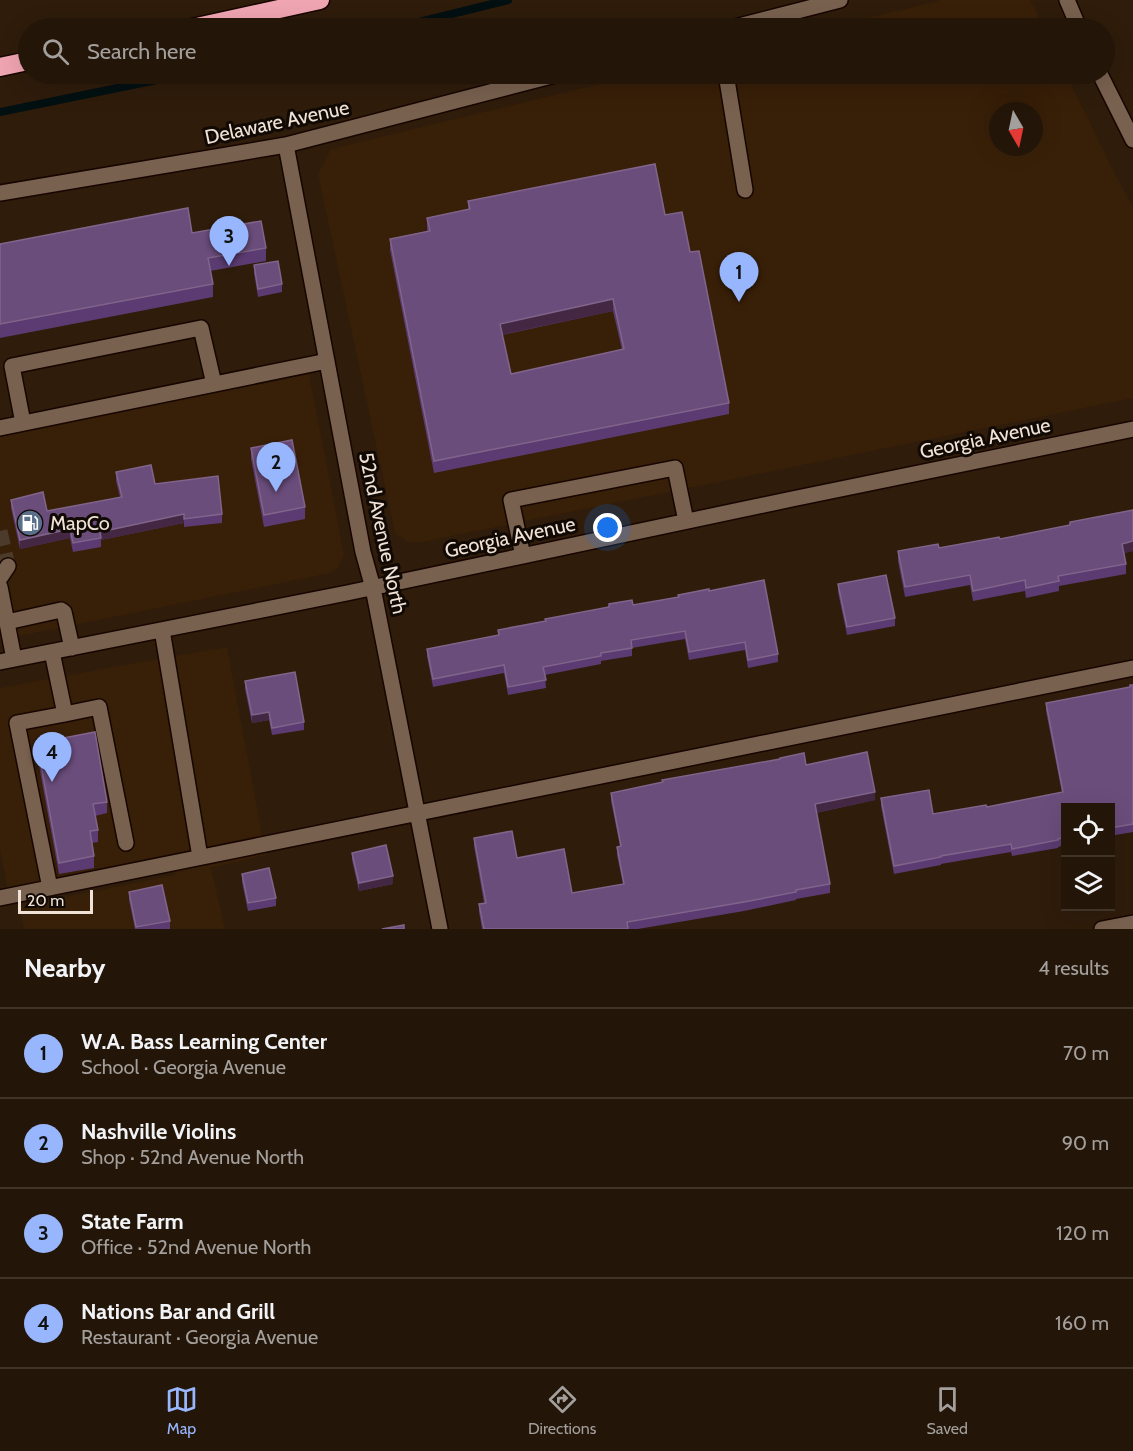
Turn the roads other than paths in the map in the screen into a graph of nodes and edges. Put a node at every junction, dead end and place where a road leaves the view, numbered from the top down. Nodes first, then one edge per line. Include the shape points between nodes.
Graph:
1 (320, 0) edge
2 (840, 0) edge
3 (1067, 0) edge
4 (238, 18) edge
5 (770, 18) edge
6 (1075, 18) edge
7 (18, 63) edge
8 (0, 67) edge
9 (521, 84) edge
10 (728, 84) edge
11 (1105, 84) edge
12 (1133, 140) edge
13 (286, 145) junction
14 (745, 189) dead end
15 (0, 193) edge
16 (327, 361) junction
17 (214, 384) junction
18 (23, 423) junction
19 (0, 428) edge
20 (1133, 429) edge
21 (686, 521) junction
22 (523, 556) junction
23 (0, 587) edge
24 (373, 588) junction
25 (7, 622) junction
26 (162, 630) junction
27 (72, 648) junction
28 (52, 652) junction
29 (7, 661) edge
30 (1133, 668) edge
31 (64, 714) junction
32 (418, 814) junction
33 (126, 843) dead end
34 (200, 857) junction
35 (50, 888) junction
36 (0, 898) edge
37 (1133, 923) edge
38 (440, 929) edge
39 (1102, 929) edge

1 - 4 highway
2 - 5 street
3 - 6 street
7 - 8 highway
9 - 13 street, Delaware Avenue
10 - 14 street
11 - 12 street
13 - 15 street, Delaware Avenue
13 - 16 street, 52nd Avenue North
16 - 17 street
16 - 24 street, 52nd Avenue North
17 - 18 street
17 - 18 street via 201,328 12,366
18 - 19 street
20 - 21 street, Georgia Avenue
21 - 22 street, Georgia Avenue
21 - 22 street via 675,468 511,500
22 - 24 street, Georgia Avenue
23 - 25 street
24 - 26 street, Georgia Avenue
24 - 32 street, 52nd Avenue North
25 - 27 street via 61,610
25 - 29 street
26 - 27 street, Georgia Avenue
26 - 34 street
27 - 28 street, Georgia Avenue
28 - 29 street, Georgia Avenue
28 - 31 street
30 - 32 street
31 - 33 street via 99,707
31 - 35 street via 17,723
32 - 34 street
32 - 38 street, 52nd Avenue North
34 - 35 street
35 - 36 street
37 - 39 street

